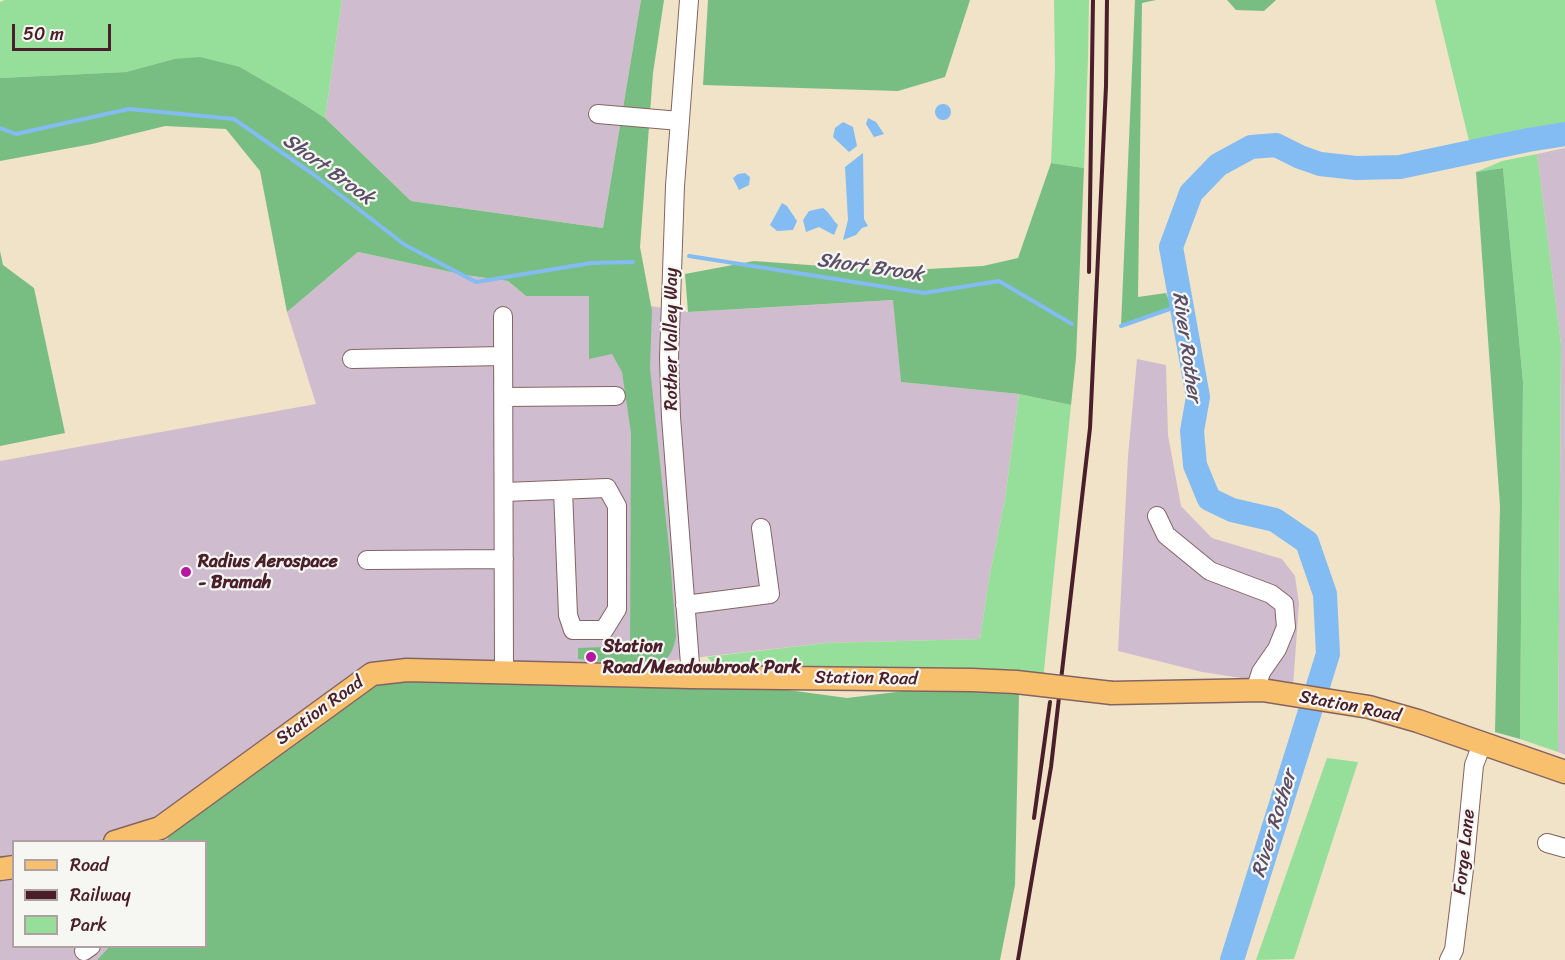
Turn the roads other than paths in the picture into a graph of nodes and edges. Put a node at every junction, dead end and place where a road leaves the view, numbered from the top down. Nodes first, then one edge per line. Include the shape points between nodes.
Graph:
1 (689, 0) edge
2 (598, 114) dead end
3 (680, 121) junction
4 (503, 316) dead end
5 (503, 356) junction
6 (352, 359) dead end
7 (616, 396) dead end
8 (504, 397) junction
9 (563, 490) junction
10 (504, 492) junction
11 (1157, 516) dead end
12 (761, 528) dead end
13 (504, 559) junction
14 (367, 560) dead end
15 (685, 605) junction
16 (504, 672) junction
17 (692, 677) junction
18 (1254, 691) junction
19 (1482, 744) junction
20 (1565, 772) edge
21 (121, 840) edge
22 (1547, 843) dead end
23 (1565, 848) edge
24 (1449, 960) edge

1 - 3 street, Rother Valley Way
2 - 3 street
3 - 15 street, Rother Valley Way via 669,358
4 - 5 street
5 - 6 street
5 - 8 street
7 - 8 street
8 - 10 street
9 - 9 street via 607,488 617,506 617,609 604,630 573,630 568,615
9 - 10 street
10 - 13 street
11 - 18 street via 1166,535 1210,571 1271,594 1284,604 1286,627
12 - 15 street via 770,594
13 - 14 street
13 - 16 street
15 - 17 street, Rother Valley Way
16 - 17 main road, Station Road
16 - 21 main road, Station Road via 407,670 372,674 160,828
17 - 18 main road, Station Road, bridge via 1005,681 1112,693
18 - 19 main road, Station Road via 1369,708
19 - 20 main road, Station Road
19 - 24 street, Forge Lane via 1474,765 1454,950
22 - 23 street

